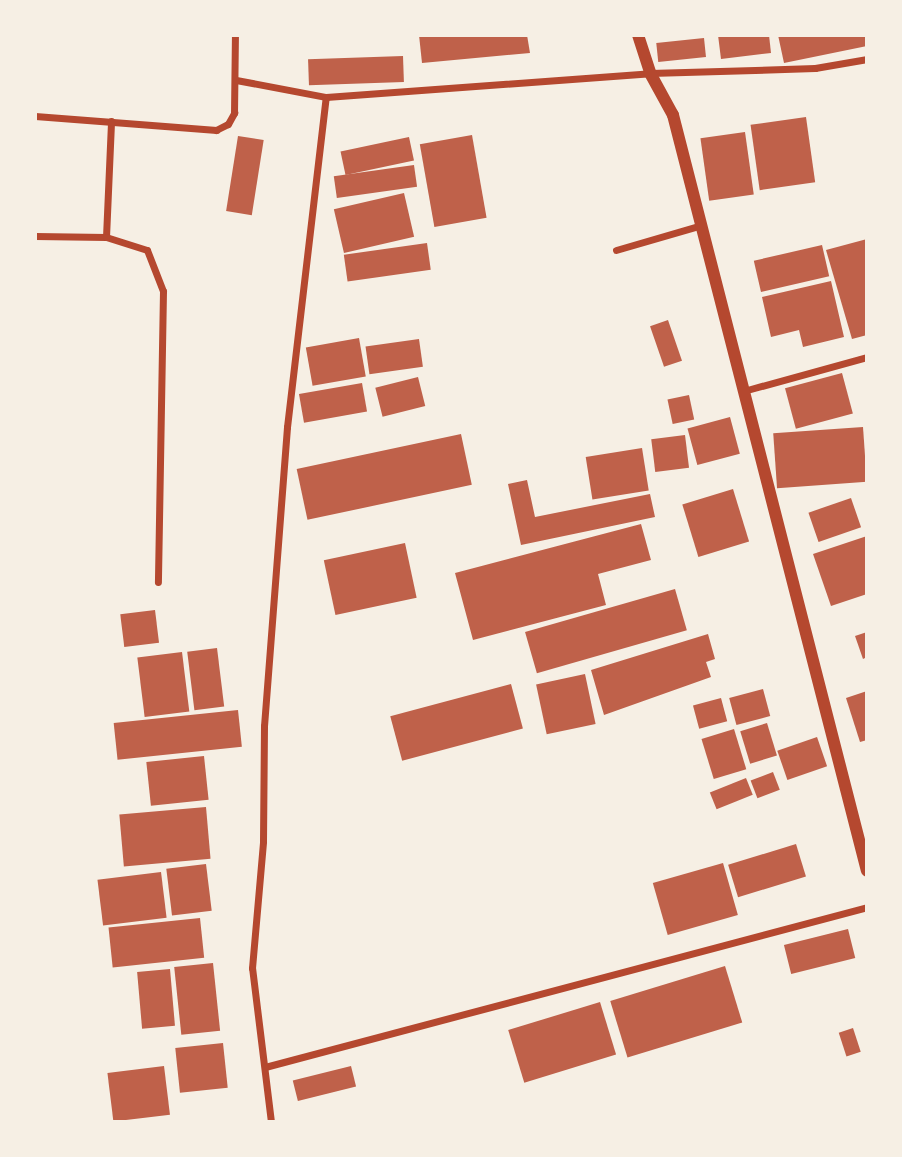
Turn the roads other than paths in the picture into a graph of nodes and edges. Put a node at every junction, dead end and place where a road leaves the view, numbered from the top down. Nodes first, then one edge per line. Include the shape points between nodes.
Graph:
1 (234, 35) edge
2 (638, 35) edge
3 (867, 59) edge
4 (650, 73) junction
5 (236, 80) junction
6 (327, 97) junction
7 (35, 116) edge
8 (111, 121) junction
9 (702, 225) junction
10 (35, 236) edge
11 (106, 237) junction
12 (616, 250) dead end
13 (867, 357) edge
14 (747, 390) junction
15 (158, 582) dead end
16 (862, 823) edge
17 (867, 871) edge
18 (867, 907) edge
19 (265, 1067) junction
20 (271, 1122) edge

1 - 5 street
2 - 4 street
3 - 4 street via 816,68
4 - 6 street
4 - 9 street via 673,116
5 - 6 street
5 - 8 street via 234,113 228,124 216,130
6 - 19 street via 287,427 264,726 262,841 252,968
7 - 8 street
8 - 11 street
9 - 12 street
9 - 14 street
10 - 11 street
11 - 15 street via 147,250 163,291
13 - 14 street
14 - 16 street
16 - 17 street
18 - 19 street
19 - 20 street

